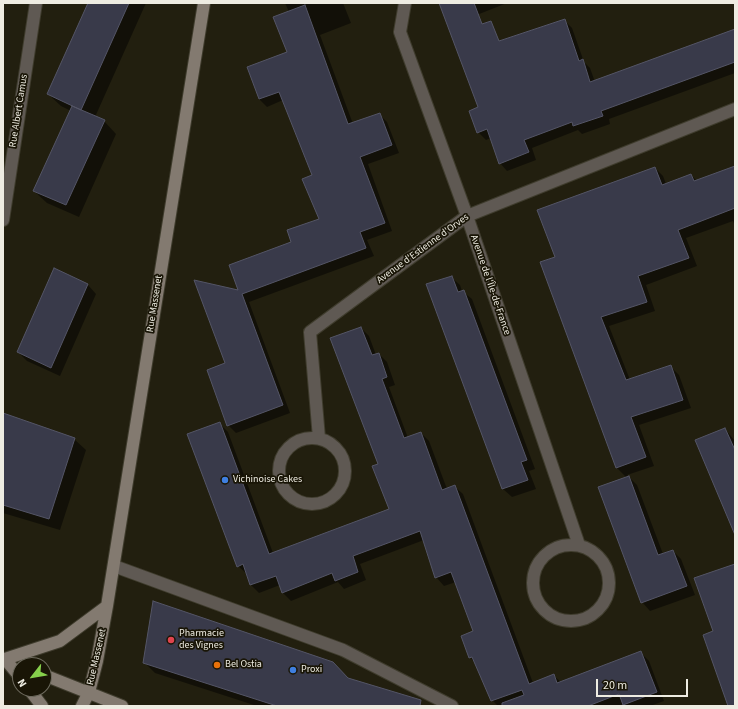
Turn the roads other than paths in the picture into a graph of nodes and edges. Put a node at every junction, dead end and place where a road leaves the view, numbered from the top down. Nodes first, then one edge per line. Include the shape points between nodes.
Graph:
1 (36, 3) edge
2 (204, 3) edge
3 (405, 3) edge
4 (735, 108) edge
5 (466, 216) junction
6 (3, 220) edge
7 (319, 438) junction
8 (579, 545) junction
9 (114, 566) junction
10 (108, 606) junction
11 (4, 659) edge
12 (12, 668) edge
13 (52, 678) edge
14 (88, 692) junction
15 (36, 697) edge
16 (42, 706) edge
17 (82, 706) edge
18 (122, 706) edge
19 (452, 706) edge

1 - 6 street, Rue Albert Camus
2 - 9 main road, Rue Massenet
3 - 5 street, Avenue de l'Île-de-France via 400,32
4 - 5 street, Avenue d'Estienne d'Orves
5 - 7 street, Avenue d'Estienne d'Orves via 310,332
5 - 8 street, Avenue de l'Île-de-France
7 - 7 street via 298,440 282,454 279,464 278,474 287,494 306,504 318,504 328,500 337,493 343,483 344,460 338,450
8 - 8 street via 566,544 553,548 543,556 536,567 533,579 534,592 543,609 559,620 572,622 584,619 604,604 609,593 610,580 607,568 600,557
9 - 10 main road, Rue Massenet
9 - 19 street via 343,650
10 - 11 main road, Rue Massenet via 60,641
10 - 14 main road, Rue Massenet
11 - 12 main road
13 - 14 main road
14 - 17 main road, Rue Massenet
14 - 18 main road
15 - 16 main road

